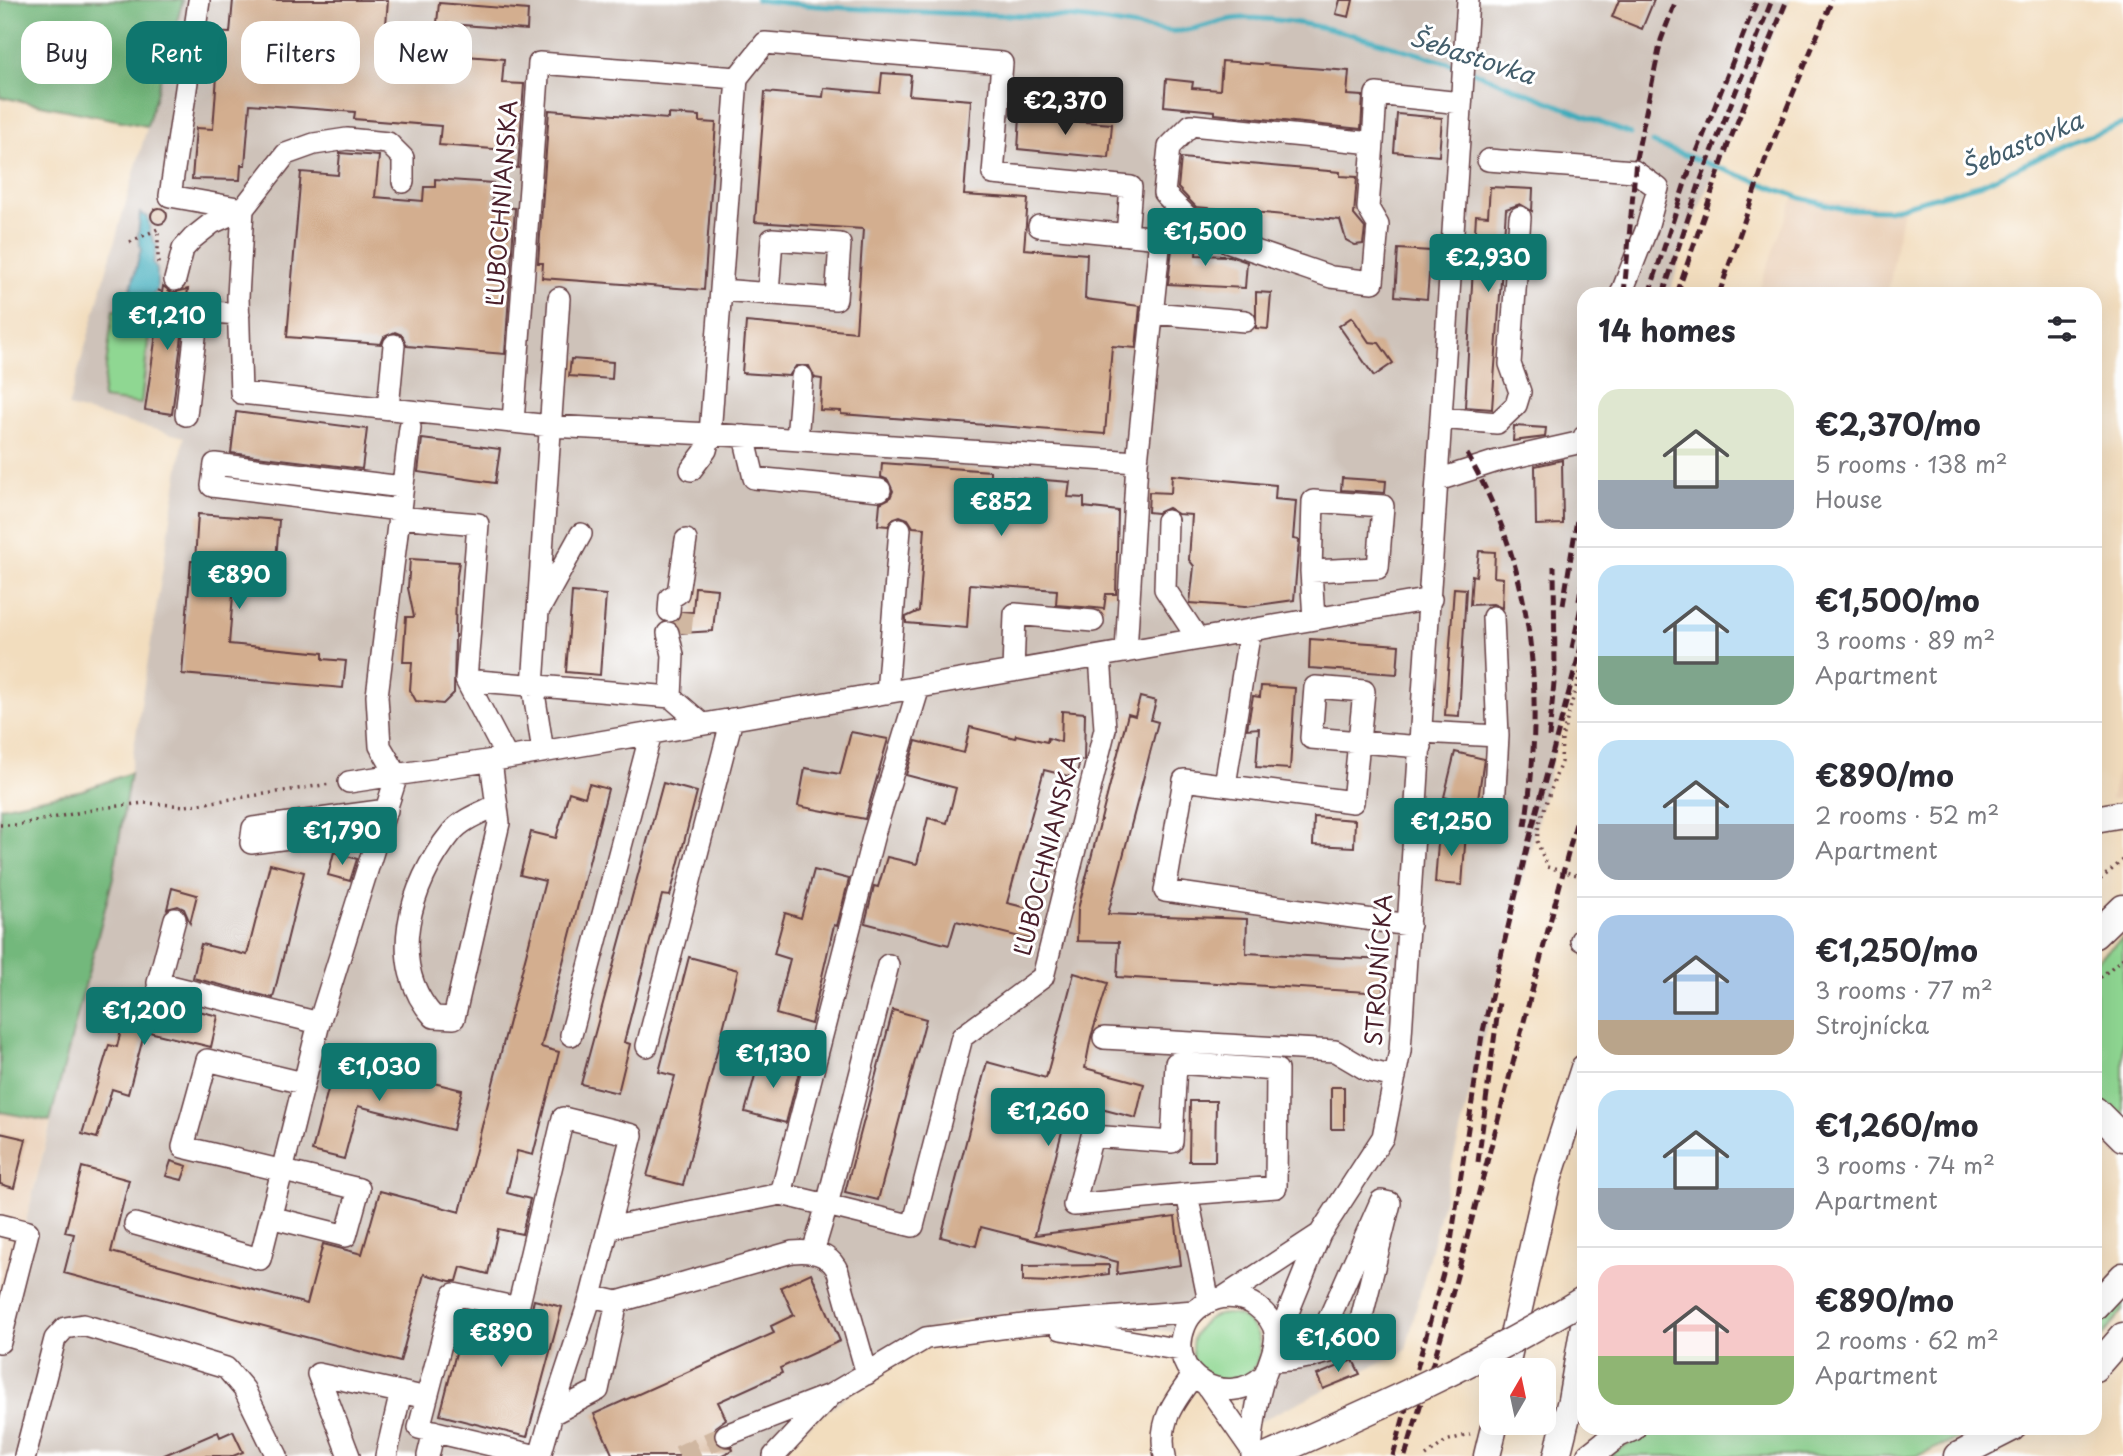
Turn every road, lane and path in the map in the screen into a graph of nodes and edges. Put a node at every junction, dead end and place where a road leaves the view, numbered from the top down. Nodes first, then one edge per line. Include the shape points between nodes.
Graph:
1 (199, 1) edge
2 (1462, 1) edge
3 (737, 78) junction
4 (1461, 103) junction
5 (1373, 143) junction
6 (1488, 160) dead end
7 (403, 182) dead end
8 (243, 209) junction
9 (1520, 217) dead end
10 (1039, 226) dead end
11 (1127, 235) junction
12 (130, 242) dead end
13 (175, 280) dead end
14 (1623, 287) edge
15 (721, 290) junction
16 (768, 293) dead end
17 (559, 298) dead end
18 (135, 313) dead end
19 (1152, 313) junction
20 (239, 314) junction
21 (1245, 321) dead end
22 (394, 345) dead end
23 (802, 377) dead end
24 (388, 408) junction
25 (186, 415) dead end
26 (1441, 418) junction
27 (513, 422) junction
28 (550, 426) junction
29 (410, 428) dead end
30 (710, 434) junction
31 (744, 436) junction
32 (797, 440) junction
33 (1577, 443) edge
34 (1138, 462) junction
35 (691, 470) dead end
36 (1437, 480) junction
37 (402, 487) junction
38 (880, 490) dead end
39 (398, 514) junction
40 (1167, 521) dead end
41 (900, 529) dead end
42 (581, 534) dead end
43 (686, 540) dead end
44 (1311, 570) junction
45 (1431, 599) junction
46 (677, 605) tunnel mouth
47 (537, 612) junction
48 (1493, 617) dead end
49 (1314, 619) junction
50 (1093, 621) dead end
51 (1250, 630) junction
52 (674, 633) tunnel mouth
53 (1198, 639) junction
54 (1125, 652) junction
55 (1100, 656) junction
56 (1013, 671) junction
57 (466, 680) junction
58 (1577, 684) edge
59 (533, 686) junction
60 (919, 687) junction
61 (887, 692) junction
62 (671, 697) junction
63 (732, 719) junction
64 (702, 724) junction
65 (650, 733) junction
66 (1498, 736) junction
67 (1421, 740) junction
68 (543, 752) junction
69 (499, 759) junction
70 (397, 775) junction
71 (348, 782) joint
72 (1225, 785) junction
73 (497, 805) junction
74 (1494, 807) dead end
75 (387, 810) junction
76 (2123, 814) edge
77 (337, 817) dead end
78 (2102, 817) edge
79 (0, 825) edge
80 (2123, 860) edge
81 (1577, 875) edge
82 (2102, 878) edge
83 (2123, 908) edge
84 (175, 919) dead end
85 (1409, 925) junction
86 (2102, 928) edge
87 (2123, 958) edge
88 (888, 965) dead end
89 (2102, 976) edge
90 (319, 1023) junction
91 (571, 1035) dead end
92 (1104, 1038) dead end
93 (647, 1046) dead end
94 (1395, 1077) junction
95 (303, 1083) junction
96 (1577, 1090) edge
97 (2102, 1117) edge
98 (2123, 1138) edge
99 (281, 1170) junction
100 (781, 1194) junction
101 (1187, 1194) junction
102 (827, 1205) junction
103 (270, 1217) junction
104 (135, 1224) dead end
105 (0, 1225) edge
106 (608, 1228) junction
107 (1320, 1234) junction
108 (813, 1252) junction
109 (2123, 1276) edge
110 (591, 1296) junction
111 (2102, 1298) edge
112 (5, 1301) edge
113 (617, 1302) junction
114 (1209, 1303) junction
115 (1577, 1303) edge
116 (1031, 1324) junction
117 (2123, 1336) edge
118 (0, 1342) edge
119 (1181, 1350) junction
120 (1312, 1357) junction
121 (1508, 1358) edge
122 (1271, 1360) junction
123 (2102, 1360) edge
124 (867, 1374) junction
125 (1200, 1381) junction
126 (401, 1392) junction
127 (832, 1394) junction
128 (426, 1398) junction
129 (1577, 1406) edge
130 (552, 1414) junction
131 (434, 1431) junction
132 (726, 1435) tunnel mouth
133 (1614, 1435) edge
134 (1998, 1435) edge
135 (1491, 1440) edge
136 (510, 1453) edge
137 (1257, 1454) edge
138 (24, 1456) edge
139 (277, 1456) edge
140 (349, 1456) edge
141 (386, 1456) edge
142 (428, 1456) edge
143 (539, 1456) edge
144 (774, 1456) edge
145 (1165, 1456) edge
146 (1426, 1456) edge
147 (1556, 1456) edge
148 (1590, 1456) edge
149 (1956, 1456) edge

1 - 8 street via 170,196
2 - 4 street, STROJNÍCKA
3 - 11 street via 765,43 1002,63 993,174 1131,187
3 - 15 street
3 - 27 street, ĽUBOCHNIANSKA via 539,64
4 - 5 street via 1376,93
4 - 26 street, STROJNÍCKA
5 - 5 street via 1191,125 1169,147 1164,193 1203,233 1331,276 1373,282 1378,225 1368,208
6 - 14 street via 1634,171 1658,188
7 - 8 street via 403,158 388,144 347,139 314,144 286,154
8 - 13 street via 212,223 183,248
8 - 20 street
9 - 26 street via 1510,364 1520,392 1516,405 1497,423
10 - 11 street
11 - 19 street via 1160,239
12 - 18 path via 158,229 156,262 161,288 155,299 136,307
15 - 16 street
15 - 30 street
17 - 28 street
19 - 21 street
19 - 34 street
20 - 24 street via 242,393
20 - 25 street via 198,311
22 - 24 street
23 - 32 street
24 - 27 street
26 - 36 street, STROJNÍCKA
27 - 28 street
28 - 30 street
28 - 47 street
29 - 37 street
30 - 31 street
30 - 35 street via 706,450
31 - 32 street
31 - 38 street via 754,478
32 - 34 street
33 - 36 street
34 - 54 street
36 - 45 street, STROJNÍCKA
37 - 39 street
37 - 39 street via 215,464 212,486
39 - 57 street via 478,524
39 - 70 street via 377,696 380,746
40 - 53 street via 1165,589
41 - 61 street
42 - 47 street
43 - 46 street
44 - 44 street via 1313,501 1383,506 1378,569
44 - 49 street
45 - 49 street
45 - 67 street, STROJNÍCKA
47 - 59 street
48 - 66 street
49 - 51 street
50 - 56 street via 1016,614
51 - 53 street
51 - 72 street
52 - 62 street
53 - 54 street
54 - 55 street
55 - 56 street
55 - 102 street, ĽUBOCHNIANSKA via 1105,729 1043,978 962,1037 913,1226
56 - 60 street
57 - 59 street
57 - 69 street
58 - 81 path via 1562,738 1561,762 1537,841 1547,867
59 - 62 street
59 - 68 street
60 - 61 street
60 - 100 street via 874,834
61 - 63 street
62 - 64 street
63 - 64 street
63 - 93 street
64 - 65 street
65 - 68 street
65 - 91 street
66 - 67 street
66 - 74 street
67 - 72 street via 1360,742 1353,802
67 - 85 street, STROJNÍCKA
68 - 69 street
69 - 70 street
69 - 73 street
70 - 71 street
70 - 75 street
71 - 79 path via 186,806 144,803
72 - 85 street via 1184,780 1164,891
73 - 73 street via 499,823 454,1018 434,1017 418,1000 407,967 407,930 416,898 451,832
75 - 77 street
75 - 90 street
76 - 78 main road
80 - 82 path
83 - 86 main road
84 - 90 street via 158,984
85 - 94 street, STROJNÍCKA
87 - 89 path
88 - 102 street
90 - 95 street
92 - 94 street via 1335,1051 1369,1071
94 - 107 street, STROJNÍCKA via 1383,1137
95 - 99 street
95 - 99 street via 207,1060 183,1147
96 - 121 main road via 1548,1180
97 - 98 main road
99 - 103 street
99 - 103 street via 359,1189 346,1236
100 - 102 street, ĽUBOCHNIANSKA
100 - 106 street
101 - 101 street via 1074,1205 1092,1136 1172,1142 1176,1063 1278,1070 1276,1187
101 - 114 street
102 - 108 street
103 - 104 street via 260,1259
105 - 112 street via 28,1232
106 - 110 street
106 - 128 street via 632,1135 563,1118 518,1308 454,1294
107 - 114 street
107 - 122 street
108 - 113 street via 792,1252
108 - 124 street via 835,1264
109 - 111 main road
110 - 113 street
110 - 130 street
112 - 118 street
113 - 130 street via 598,1390
114 - 116 street
114 - 119 street via 1183,1329
114 - 122 street via 1238,1298 1257,1307 1271,1324
115 - 137 main road, bridge via 1381,1404
116 - 119 street
116 - 124 street via 926,1338
117 - 123 main road
119 - 125 street
120 - 120 street via 1354,1344 1390,1203 1381,1201
120 - 122 street
122 - 125 street via 1252,1385 1237,1391 1222,1391
122 - 137 street
124 - 127 street
125 - 137 street
125 - 145 street via 1172,1403 1162,1442
126 - 128 street
126 - 140 street via 318,1374
126 - 141 street
127 - 132 street
127 - 144 street
128 - 131 street via 419,1428
129 - 147 main road
130 - 143 street
131 - 136 street
131 - 142 street
133 - 148 main road
134 - 149 main road
135 - 146 path via 1467,1433
136 - 143 street
138 - 139 street via 55,1339 65,1328 83,1325 226,1368 244,1389

